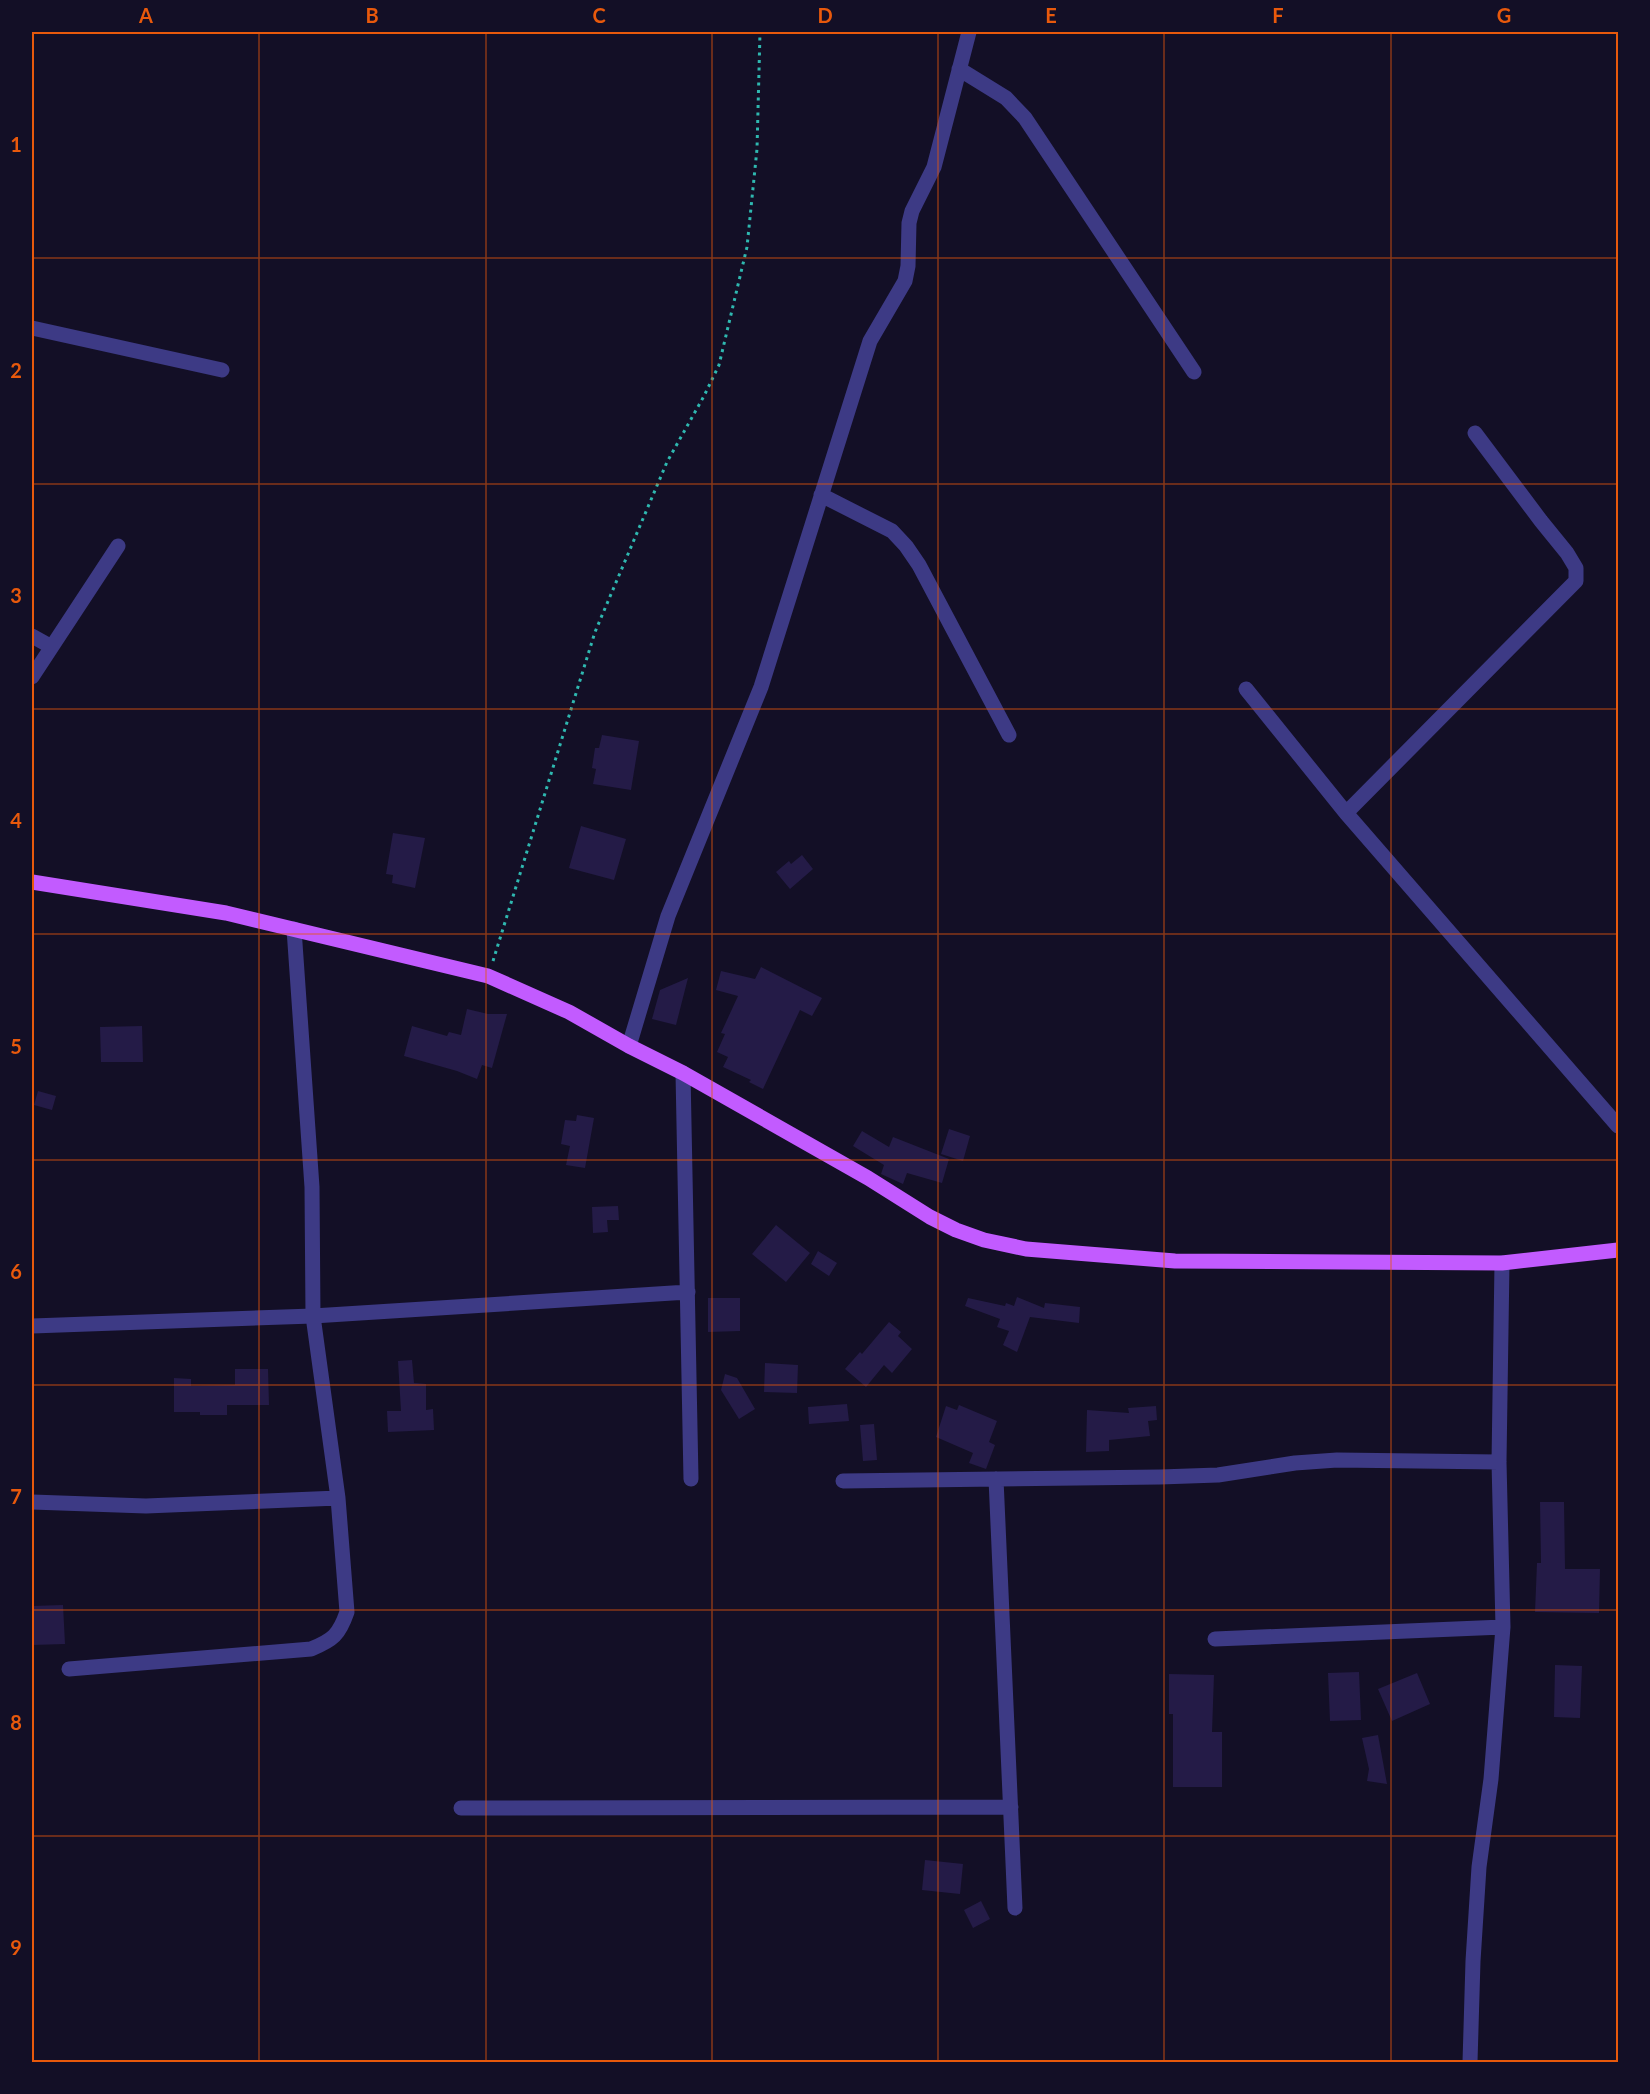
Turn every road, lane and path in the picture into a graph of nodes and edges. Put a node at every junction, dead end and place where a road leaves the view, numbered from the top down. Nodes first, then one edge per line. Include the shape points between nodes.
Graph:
1 (760, 32) edge
2 (969, 32) edge
3 (959, 69) junction
4 (32, 328) edge
5 (222, 370) dead end
6 (1194, 372) dead end
7 (1475, 433) dead end
8 (821, 495) junction
9 (118, 546) dead end
10 (32, 636) edge
11 (50, 646) junction
12 (32, 677) edge
13 (1246, 689) dead end
14 (1010, 735) dead end
15 (1346, 813) junction
16 (32, 882) edge
17 (294, 928) junction
18 (488, 976) junction
19 (629, 1046) junction
20 (683, 1073) junction
21 (1618, 1126) edge
22 (1618, 1250) edge
23 (1502, 1263) junction
24 (688, 1292) junction
25 (313, 1316) junction
26 (32, 1326) edge
27 (1499, 1462) junction
28 (691, 1479) dead end
29 (996, 1479) junction
30 (843, 1481) dead end
31 (338, 1498) junction
32 (32, 1502) edge
33 (1503, 1627) junction
34 (1215, 1639) dead end
35 (69, 1669) dead end
36 (1011, 1807) junction
37 (461, 1808) dead end
38 (1015, 1908) dead end
39 (1470, 2062) edge

1 - 18 path via 757,149 747,247 719,365 667,462 595,632
2 - 3 street
3 - 6 street via 1006,98 1025,118
3 - 8 street via 934,167 909,222 905,281 870,341
4 - 5 street
7 - 15 street via 1567,553 1576,568 1576,580
8 - 14 street via 892,531 906,546
8 - 19 street via 760,687 668,916
9 - 11 street
10 - 11 street
11 - 12 street
13 - 15 street
15 - 21 street
16 - 17 main road via 226,913
17 - 18 main road
17 - 25 street via 312,1187
18 - 19 main road via 569,1012
19 - 20 main road
20 - 23 main road via 930,1217 984,1240 1026,1249 1175,1261
20 - 24 street
22 - 23 main road
23 - 27 street
24 - 25 street
24 - 28 street
25 - 26 street
25 - 31 street
27 - 29 street via 1337,1460 1218,1475
27 - 33 street
29 - 30 street
29 - 36 street
31 - 32 street via 146,1506
31 - 35 street via 346,1612 341,1630 329,1641 311,1649
33 - 34 street
33 - 39 street via 1491,1779 1479,1867
36 - 37 street
36 - 38 street

